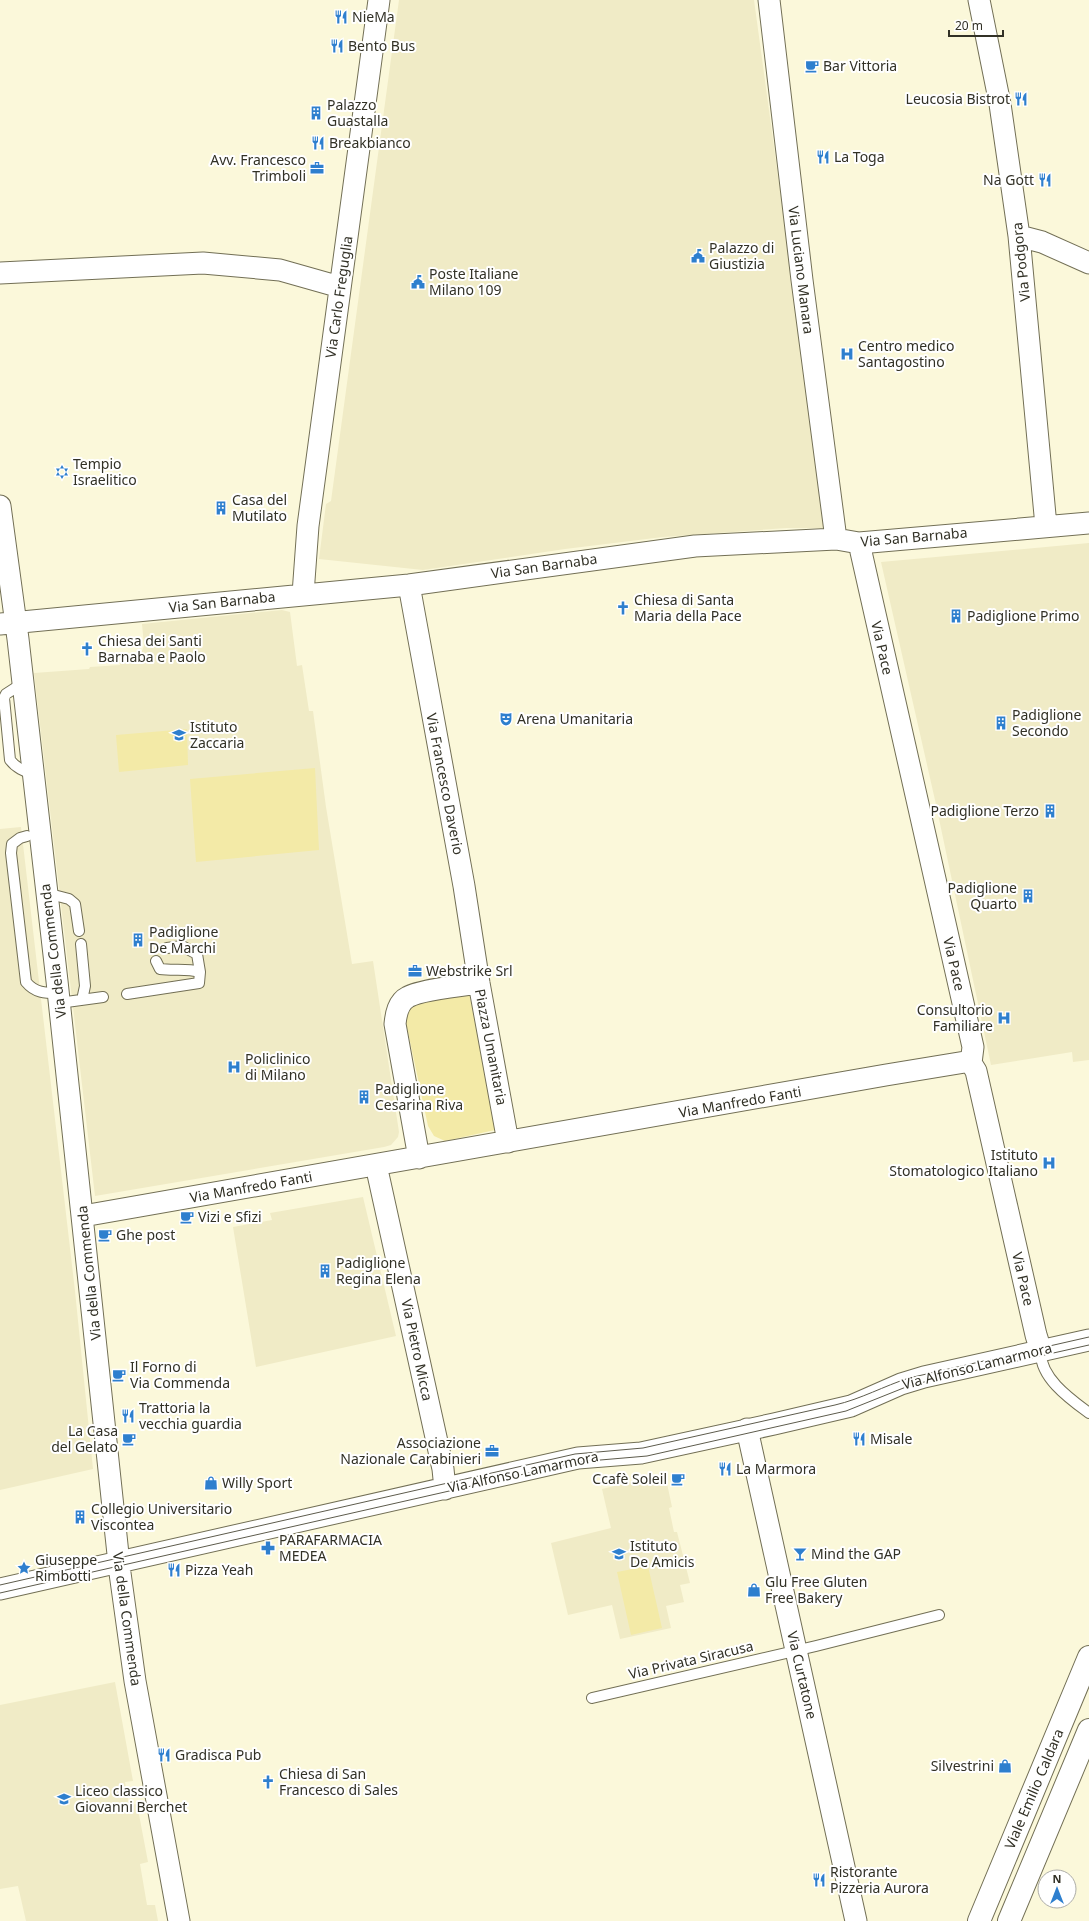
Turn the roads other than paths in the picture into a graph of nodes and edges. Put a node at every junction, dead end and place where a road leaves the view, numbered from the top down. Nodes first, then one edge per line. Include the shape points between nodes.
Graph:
1 (379, 0) edge
2 (770, 0) edge
3 (978, 0) edge
4 (1018, 236) junction
5 (1089, 263) edge
6 (0, 273) edge
7 (340, 287) junction
8 (0, 506) edge
9 (1089, 523) edge
10 (1046, 526) junction
11 (836, 539) junction
12 (859, 543) junction
13 (409, 585) junction
14 (303, 594) junction
15 (8, 624) edge
16 (26, 836) dead end
17 (46, 893) junction
18 (79, 931) dead end
19 (80, 944) dead end
20 (167, 948) dead end
21 (156, 962) dead end
22 (200, 972) junction
23 (479, 983) junction
24 (127, 994) dead end
25 (103, 997) dead end
26 (59, 998) junction
27 (82, 1000) junction
28 (971, 1063) junction
29 (508, 1142) junction
30 (419, 1158) junction
31 (376, 1166) junction
32 (83, 1216) junction
33 (1089, 1340) edge
34 (1041, 1351) junction
35 (1089, 1413) edge
36 (747, 1429) junction
37 (445, 1489) junction
38 (118, 1562) junction
39 (0, 1589) edge
40 (939, 1615) dead end
41 (796, 1650) junction
42 (1089, 1657) edge
43 (592, 1698) dead end
44 (1089, 1730) edge
45 (179, 1921) edge
46 (854, 1921) edge
47 (980, 1921) edge
48 (1009, 1921) edge

1 - 7 street, Via Carlo Freguglia
2 - 11 street, Via Luciano Manara via 802,280
3 - 4 street, Via Podgora via 1000,104
4 - 5 street via 1042,242
4 - 10 street, Via Podgora
6 - 7 street via 203,263 280,270
7 - 14 street, Via Carlo Freguglia via 308,526
8 - 15 street, Via della Commenda
9 - 10 street, Via San Barnaba
10 - 12 street, Via San Barnaba
11 - 12 street, Via San Barnaba
11 - 13 street, Via San Barnaba via 695,546
12 - 28 street, Via Pace via 973,1047
13 - 14 street, Via San Barnaba
13 - 23 street, Via Francesco Daverio via 464,886
14 - 15 street, Via San Barnaba
15 - 17 street, Via della Commenda via 23,682
16 - 26 lane via 12,844 10,853 26,982 40,993
17 - 18 lane via 69,899 75,904
17 - 26 street, Via della Commenda
19 - 27 lane via 85,986
20 - 22 lane via 182,946 197,954
21 - 22 lane via 160,969 189,968
22 - 24 lane via 199,983
23 - 29 street, Piazza Umanitaria
23 - 30 street, Piazza Umanitaria via 407,997 396,1014 395,1024
25 - 27 lane
26 - 27 lane
26 - 32 street, Via della Commenda
28 - 29 street, Via Manfredo Fanti via 886,1075
28 - 34 street, Via Pace via 976,1071
29 - 30 street
30 - 31 street, Via Manfredo Fanti
31 - 32 street, Via Manfredo Fanti
31 - 37 street, Via Pietro Micca via 443,1469
32 - 38 street, Via della Commenda
33 - 34 street, Via Alfonso Lamarmora
34 - 35 lane, Via Pace via 1043,1364 1050,1377 1062,1391
34 - 36 street, Via Alfonso Lamarmora via 901,1384 851,1406
36 - 37 street, Via Alfonso Lamarmora via 641,1453 578,1458
36 - 41 street, Via Curtatone
37 - 38 street, Via Alfonso Lamarmora
38 - 39 street, Via Alfonso Lamarmora
38 - 45 street, Via della Commenda via 135,1681
40 - 41 lane, Via Privata Siracusa
41 - 43 lane, Via Privata Siracusa
41 - 46 street, Via Curtatone
42 - 47 main road, Viale Emilio Caldara
44 - 48 main road, Viale Emilio Caldara

